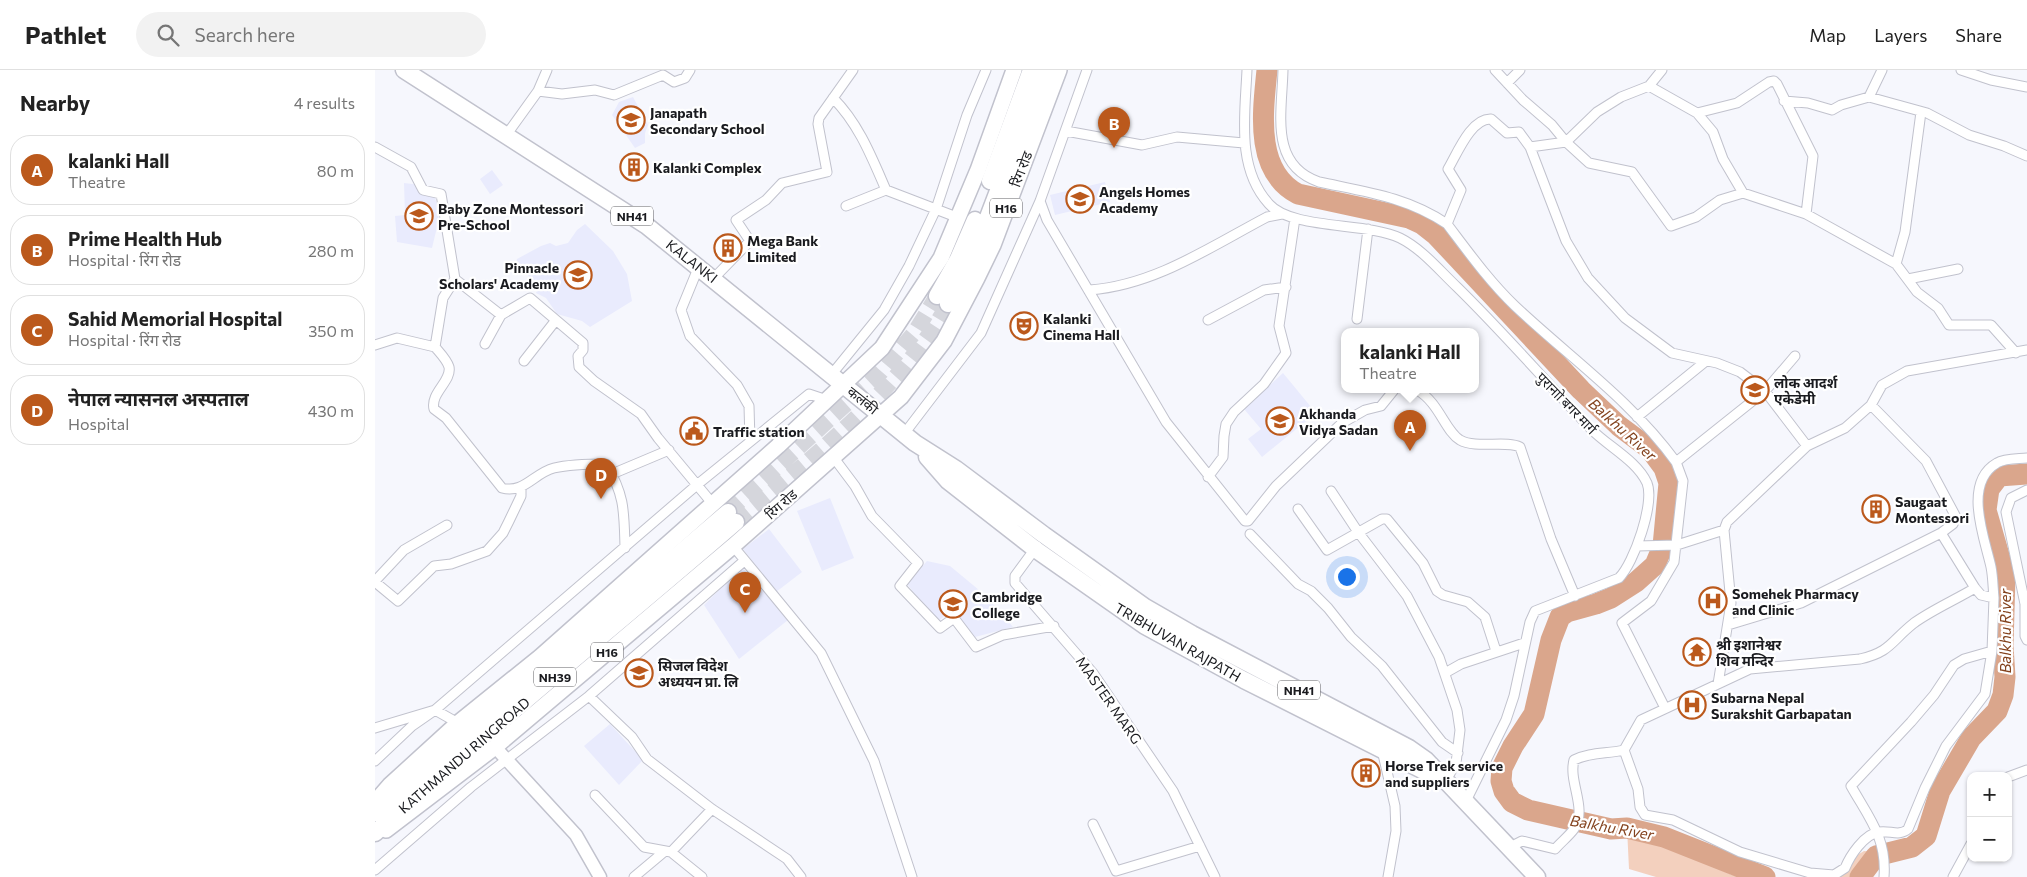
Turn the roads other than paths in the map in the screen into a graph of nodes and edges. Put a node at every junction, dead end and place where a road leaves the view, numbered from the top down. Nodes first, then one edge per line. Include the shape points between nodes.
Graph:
1 (404, 70) edge
2 (547, 70) edge
3 (690, 70) edge
4 (853, 70) edge
5 (985, 70) edge
6 (1014, 70) edge
7 (1031, 70) edge
8 (1044, 70) edge
9 (1059, 70) edge
10 (1087, 70) edge
11 (1247, 70) edge
12 (1283, 70) edge
13 (1495, 70) edge
14 (1520, 70) edge
15 (1662, 70) edge
16 (1883, 70) edge
17 (1961, 70) edge
18 (1507, 82) junction
19 (1649, 86) junction
20 (2027, 86) edge
21 (538, 91) junction
22 (1869, 97) junction
23 (833, 98) junction
24 (1785, 101) junction
25 (1921, 112) junction
26 (1697, 113) junction
27 (1066, 132) junction
28 (507, 134) junction
29 (1244, 142) junction
30 (1566, 142) junction
31 (375, 147) edge
32 (1530, 147) junction
33 (2027, 156) edge
34 (886, 190) junction
35 (1743, 193) junction
36 (1040, 201) junction
37 (845, 206) dead end
38 (936, 209) junction
39 (1282, 214) junction
40 (1806, 214) junction
41 (959, 218) junction
42 (1295, 218) junction
43 (1447, 224) junction
44 (1368, 229) junction
45 (1896, 264) junction
46 (699, 266) junction
47 (1958, 269) dead end
48 (714, 278) junction
49 (455, 279) junction
50 (1908, 279) junction
51 (1286, 287) junction
52 (1090, 290) junction
53 (501, 315) junction
54 (556, 320) junction
55 (1208, 320) dead end
56 (1357, 320) dead end
57 (485, 344) dead end
58 (375, 345) edge
59 (435, 347) junction
60 (2027, 350) edge
61 (2016, 353) junction
62 (1795, 356) dead end
63 (524, 361) dead end
64 (1706, 361) junction
65 (832, 374) junction
66 (844, 385) junction
67 (1765, 391) junction
68 (1392, 393) edge
69 (1421, 393) edge
70 (827, 400) junction
71 (1871, 405) junction
72 (882, 416) junction
73 (1637, 417) junction
74 (910, 439) junction
75 (751, 441) junction
76 (1807, 446) junction
77 (669, 450) junction
78 (834, 458) junction
79 (2027, 458) edge
80 (1676, 462) junction
81 (612, 474) junction
82 (1209, 477) junction
83 (698, 484) junction
84 (521, 488) junction
85 (2027, 490) edge
86 (1331, 491) dead end
87 (713, 503) junction
88 (1298, 509) dead end
89 (447, 525) dead end
90 (1724, 530) junction
91 (1358, 532) junction
92 (1941, 533) junction
93 (1250, 534) dead end
94 (1039, 542) junction
95 (1672, 545) junction
96 (733, 546) junction
97 (1640, 546) junction
98 (625, 548) junction
99 (744, 561) junction
100 (375, 582) edge
101 (1975, 588) junction
102 (1575, 596) junction
103 (1994, 598) junction
104 (1728, 625) junction
105 (1054, 626) junction
106 (2027, 640) edge
107 (1524, 643) junction
108 (1496, 651) junction
109 (1992, 651) junction
110 (1445, 673) junction
111 (1718, 684) junction
112 (589, 696) junction
113 (1665, 708) junction
114 (435, 710) junction
115 (458, 723) junction
116 (375, 728) edge
117 (495, 747) junction
118 (1382, 750) junction
119 (1624, 750) junction
120 (1458, 753) junction
121 (375, 761) edge
122 (506, 761) junction
123 (2027, 770) edge
124 (2012, 776) edge
125 (1445, 782) junction
126 (595, 795) dead end
127 (377, 797) edge
128 (1465, 803) junction
129 (711, 809) junction
130 (375, 813) edge
131 (1093, 824) dead end
132 (375, 833) edge
133 (1880, 836) junction
134 (375, 839) edge
135 (1200, 846) junction
136 (1507, 848) junction
137 (668, 851) junction
138 (1967, 851) edge
139 (375, 870) edge
140 (600, 877) edge
141 (634, 877) edge
142 (702, 877) edge
143 (801, 877) edge
144 (912, 877) edge
145 (1215, 877) edge
146 (1388, 877) edge
147 (1537, 877) edge
148 (1885, 877) edge
149 (1953, 877) edge

1 - 28 highway, KALANKI / NH41
2 - 21 street
3 - 21 street via 685,78 673,82 663,75 614,95 595,90 562,94
4 - 23 street
5 - 38 street
6 - 41 main road
7 - 8 highway via 943,300 971,262
9 - 72 main road, रिंग रोड / H16 via 993,245 961,312 939,348
10 - 27 street
11 - 29 street, पुरानाो बगर मार्ग
12 - 43 street via 1283,144 1289,162 1297,170 1319,182 1399,200 1425,210
13 - 18 street
14 - 18 street
15 - 19 street
16 - 22 street
17 - 20 street via 1991,80
18 - 30 street
19 - 26 street
19 - 30 street via 1621,97 1597,112
21 - 28 street
22 - 24 street via 1833,110
22 - 25 street
23 - 34 street via 855,126
23 - 48 street via 818,124 827,172 782,183 766,200 736,220 750,241
24 - 26 street via 1774,81 1737,103
24 - 40 street via 1813,156
25 - 33 street via 1969,135
25 - 45 street via 1905,232
26 - 35 street via 1713,132 1723,159
27 - 29 street via 1142,145 1177,137
27 - 36 street
28 - 46 highway, KALANKI / NH41 via 647,226
29 - 39 street, पुरानाो बगर मार्ग via 1259,191
30 - 32 street
30 - 35 street via 1589,163 1632,172 1671,226 1696,217 1720,200
31 - 49 street via 411,167 423,190 441,194
32 - 43 street via 1519,132 1507,133 1491,119 1483,120 1469,131 1448,169 1461,190
32 - 64 street via 1566,241 1588,278 1625,318 1655,342 1672,353
34 - 37 street
34 - 38 street
35 - 40 street
36 - 52 street via 1047,220
36 - 74 street via 981,333
38 - 41 street
38 - 65 street via 884,310
39 - 42 street, पुरानाो बगर मार्ग
39 - 52 street via 1267,217 1152,277
40 - 45 street
41 - 66 main road via 941,258 905,316 882,348
42 - 44 street, पुरानाो बगर मार्ग
42 - 51 street
43 - 73 street via 1482,271 1515,306
44 - 56 street
44 - 97 street, पुरानाो बगर मार्ग via 1398,237 1425,256 1594,432 1642,475 1648,496
45 - 50 street
46 - 48 highway, KALANKI / NH41
46 - 75 street via 681,310 690,336 737,385 749,406
47 - 50 street
48 - 65 highway, KALANKI / NH41
49 - 53 street
49 - 59 street via 443,298
50 - 61 street via 1917,292 1938,308 1949,325 1991,325
51 - 55 street via 1264,290
51 - 82 street via 1279,326 1286,353 1264,384 1234,412 1223,436 1223,457
52 - 82 street via 1166,422
53 - 54 street via 530,298
53 - 57 street
54 - 63 street
54 - 77 street via 583,343 583,350 578,356 579,367 641,414
58 - 59 street via 397,338
59 - 84 street via 449,366 449,372 435,397 434,408 446,418 501,488
60 - 61 street
61 - 71 street via 1907,371 1883,385
62 - 67 street
64 - 67 street via 1740,372
64 - 73 street
65 - 66 highway, KALANKI / NH41
66 - 70 main road
66 - 72 highway, कलंकी / NH41
67 - 76 street
67 - 80 street
68 - 82 street via 1381,406 1365,410 1342,423 1276,486 1248,521
69 - 102 street via 1433,402 1461,441 1520,447 1551,539
70 - 75 street via 809,394
70 - 87 main road
71 - 76 street via 1845,428
71 - 92 street via 1926,461 1956,517 1953,524
72 - 74 highway, TRIBHUVAN RAJPATH / NH41
72 - 78 main road, रिंग रोड / H16
73 - 80 street
74 - 94 highway, TRIBHUVAN RAJPATH / NH41 via 956,469
75 - 83 street
76 - 90 street via 1727,522
77 - 81 street
77 - 83 street
78 - 96 main road, रिंग रोड / H16
78 - 105 street via 872,516 919,563 900,586 939,628 954,618 975,647 1003,635
79 - 103 street via 1998,463 1989,469 1983,482 1977,509
80 - 95 street via 1683,481
81 - 84 street via 606,464 552,468
81 - 98 street via 624,506
83 - 87 street
83 - 98 street
84 - 100 street via 521,496 503,533 487,551 451,564 434,566 398,601
85 - 106 street via 2011,498 2006,512 2025,604
86 - 91 street
87 - 115 main road via 540,656
88 - 91 street via 1327,550
89 - 100 street via 404,550
90 - 95 street
90 - 104 street via 1731,603
91 - 108 street via 1382,519 1392,522 1423,563 1437,591 1468,602 1485,617
91 - 110 street via 1407,596
92 - 101 street
92 - 104 street via 1801,602
93 - 120 street via 1298,584 1311,591 1351,637 1382,666 1443,742
94 - 105 street, MASTER MARG via 1014,580
94 - 118 highway, TRIBHUVAN RAJPATH / NH41 via 1145,626
94 - 125 highway, TRIBHUVAN RAJPATH / NH41 via 1192,634 1409,748 1426,760
95 - 97 street
95 - 113 street via 1674,562 1651,601 1622,624
96 - 99 street
96 - 117 main road, रिंग रोड / H16
97 - 102 street, पुरानाो बगर मार्ग via 1619,578
98 - 114 street
99 - 112 street
99 - 144 street via 821,653 874,761
101 - 103 street via 1981,595
101 - 111 street via 1913,624 1893,645 1877,655 1860,660 1750,669
102 - 107 street, पुरानाो बगर मार्ग via 1535,611
103 - 109 street
104 - 111 street
105 - 135 street, MASTER MARG via 1093,673 1173,791
107 - 108 street
107 - 128 street, पुरानाो बगर मार्ग via 1506,720
108 - 110 street
109 - 133 street via 1985,694 1946,746 1909,829
109 - 133 street via 1954,665 1934,695 1851,786
110 - 120 street via 1457,710 1460,730
111 - 113 street via 1676,706
112 - 122 street
112 - 129 street via 632,738 647,759
113 - 119 street via 1641,720
114 - 115 street
114 - 116 street
114 - 121 street via 412,726
115 - 127 main road
117 - 122 street
117 - 134 main road, रिंग रोड / H16
118 - 125 highway, TRIBHUVAN RAJPATH / NH41
118 - 146 street via 1395,806 1395,840
119 - 133 street via 1645,815 1673,820 1740,852 1810,873 1834,875 1845,868 1849,856 1872,835
119 - 136 street via 1585,754 1574,760 1571,770 1579,810 1575,828 1555,849 1522,841
120 - 125 street
122 - 139 street
122 - 140 street via 576,835
123 - 124 street
125 - 128 highway, TRIBHUVAN RAJPATH / NH41
126 - 137 street via 644,847
128 - 136 highway, TRIBHUVAN RAJPATH / NH41
129 - 137 street
129 - 143 street via 787,859
130 - 132 highway, KATHMANDU RINGROAD / NH39 via 732,517 545,686 484,734
131 - 135 street via 1116,872
133 - 148 street
135 - 145 street, MASTER MARG
136 - 147 highway, TRIBHUVAN RAJPATH / NH41
137 - 141 street
137 - 142 street
138 - 149 street

